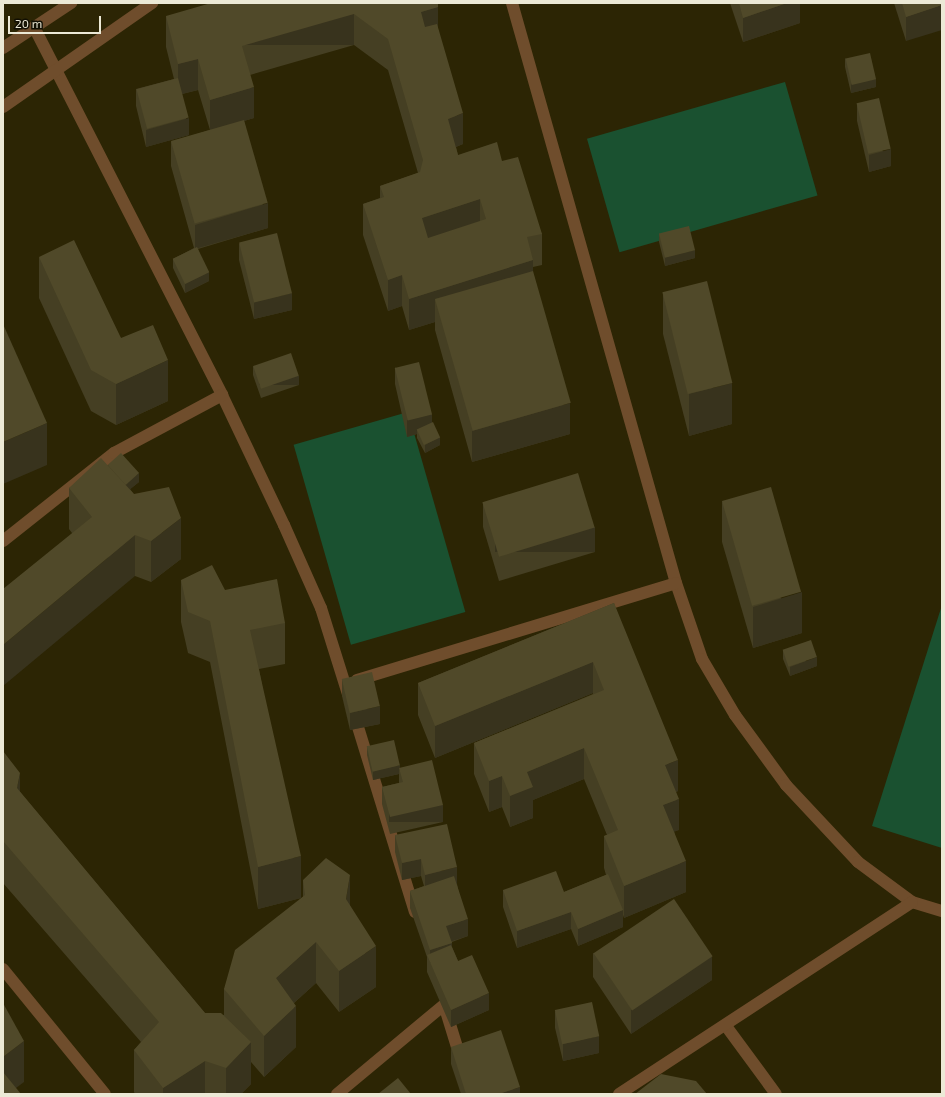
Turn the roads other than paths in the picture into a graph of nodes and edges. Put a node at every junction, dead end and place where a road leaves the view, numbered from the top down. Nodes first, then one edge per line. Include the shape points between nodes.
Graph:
1 (71, 3) edge
2 (152, 3) edge
3 (512, 3) edge
4 (34, 27) junction
5 (3, 48) edge
6 (54, 71) junction
7 (3, 107) edge
8 (222, 395) junction
9 (3, 541) edge
10 (676, 583) junction
11 (345, 684) junction
12 (912, 902) junction
13 (942, 911) edge
14 (419, 923) edge
15 (3, 969) edge
16 (439, 990) edge
17 (444, 1005) junction
18 (726, 1026) junction
19 (465, 1072) edge
20 (105, 1094) edge
21 (337, 1094) edge
22 (619, 1094) edge
23 (776, 1094) edge

1 - 4 street
2 - 6 street
3 - 10 street
4 - 5 street
4 - 6 street
6 - 7 street
6 - 8 street
8 - 9 street via 114,453
8 - 11 street via 321,608
10 - 11 street
10 - 12 street via 702,659 735,715 786,785 858,862
11 - 14 street
12 - 13 street
12 - 18 street
15 - 20 street
16 - 17 street
17 - 19 street
17 - 21 street
18 - 22 street
18 - 23 street

